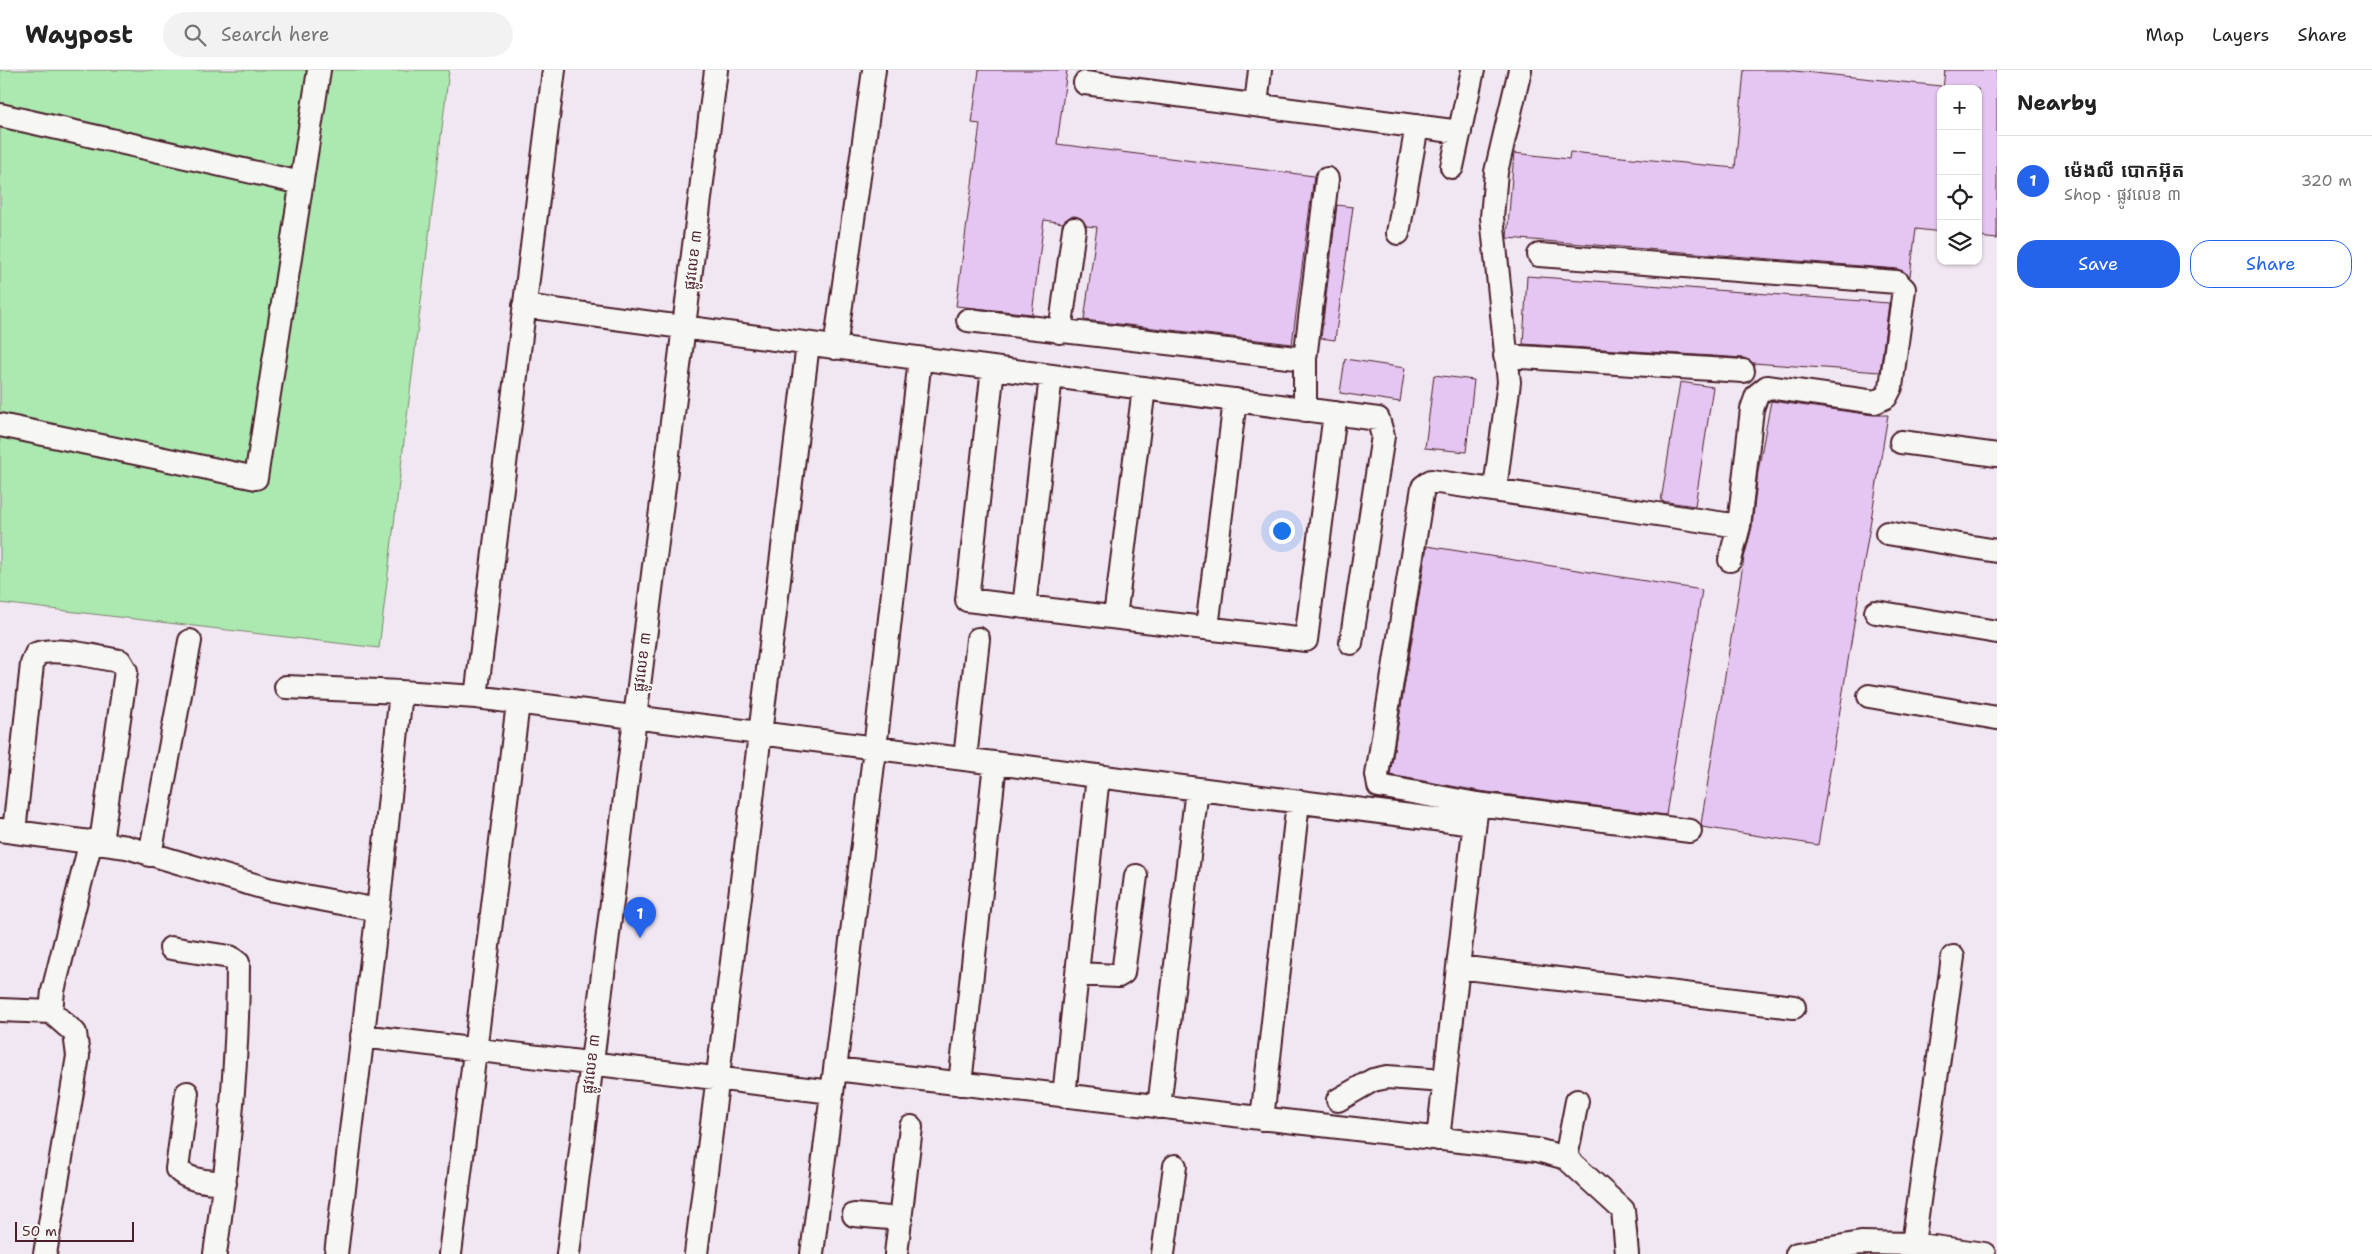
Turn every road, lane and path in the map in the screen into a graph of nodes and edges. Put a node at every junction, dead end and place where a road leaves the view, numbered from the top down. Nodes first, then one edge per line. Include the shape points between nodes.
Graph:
1 (319, 70) edge
2 (554, 70) edge
3 (716, 70) edge
4 (874, 70) edge
5 (1260, 70) edge
6 (1473, 70) edge
7 (1520, 70) edge
8 (1085, 83) dead end
9 (1256, 106) junction
10 (0, 115) edge
11 (1417, 126) junction
12 (1460, 132) junction
13 (1452, 167) dead end
14 (1327, 179) dead end
15 (302, 183) junction
16 (1074, 229) dead end
17 (1398, 233) dead end
18 (1539, 255) dead end
19 (524, 306) junction
20 (968, 320) dead end
21 (684, 327) junction
22 (1060, 332) junction
23 (808, 344) junction
24 (835, 348) junction
25 (1505, 356) junction
26 (920, 359) junction
27 (1305, 359) junction
28 (993, 368) junction
29 (1743, 371) dead end
30 (1051, 376) junction
31 (1144, 388) junction
32 (1235, 400) junction
33 (1305, 410) junction
34 (1335, 414) junction
35 (0, 425) edge
36 (1901, 442) dead end
37 (1997, 455) edge
38 (1496, 489) junction
39 (1739, 526) junction
40 (1887, 534) dead end
41 (1997, 551) edge
42 (1730, 560) dead end
43 (1024, 607) junction
44 (1876, 612) dead end
45 (1115, 618) junction
46 (1207, 628) junction
47 (1997, 632) edge
48 (978, 639) dead end
49 (190, 641) dead end
50 (1351, 643) dead end
51 (286, 687) dead end
52 (401, 692) junction
53 (1870, 696) dead end
54 (476, 697) junction
55 (518, 703) junction
56 (635, 718) junction
57 (1997, 718) edge
58 (760, 733) junction
59 (875, 748) junction
60 (965, 759) junction
61 (995, 763) junction
62 (1098, 776) junction
63 (1196, 789) junction
64 (1298, 802) junction
65 (1476, 814) junction
66 (7, 831) edge
67 (1690, 831) dead end
68 (96, 842) junction
69 (150, 855) junction
70 (1136, 876) dead end
71 (378, 910) junction
72 (171, 948) dead end
73 (1953, 957) dead end
74 (1458, 967) junction
75 (1077, 974) junction
76 (1794, 1007) dead end
77 (0, 1010) edge
78 (51, 1012) junction
79 (362, 1036) junction
80 (475, 1050) junction
81 (592, 1064) junction
82 (835, 1069) junction
83 (718, 1078) junction
84 (1445, 1081) junction
85 (960, 1084) junction
86 (832, 1092) junction
87 (187, 1093) dead end
88 (1064, 1096) junction
89 (1338, 1100) dead end
90 (1577, 1102) dead end
91 (1159, 1107) junction
92 (1262, 1119) junction
93 (912, 1127) dead end
94 (1438, 1139) junction
95 (1566, 1158) junction
96 (1175, 1166) dead end
97 (225, 1183) junction
98 (854, 1215) dead end
99 (900, 1219) junction
100 (1914, 1244) junction
101 (1974, 1253) edge
102 (45, 1254) edge
103 (215, 1254) edge
104 (336, 1254) edge
105 (450, 1254) edge
106 (568, 1254) edge
107 (696, 1254) edge
108 (812, 1254) edge
109 (896, 1254) edge
110 (1163, 1254) edge
111 (1627, 1254) edge
112 (1797, 1254) edge

1 - 15 street
2 - 19 street
3 - 21 street, ផ្លូវលេខ ៣
4 - 24 street
5 - 9 street
6 - 12 street
7 - 25 street via 1496,172 1492,217
8 - 9 street
9 - 11 street
10 - 15 street
11 - 12 street
11 - 17 street
12 - 13 street
14 - 27 street
15 - 35 street via 256,478
16 - 22 street
18 - 39 street via 1897,282 1904,289 1891,387 1886,397 1875,402 1767,387 1757,395 1752,409
19 - 21 street
19 - 54 street
20 - 22 street
21 - 23 street
21 - 56 street, ផ្លូវលេខ ៣
22 - 27 street
23 - 24 street
23 - 58 street
24 - 26 street
25 - 29 street
25 - 38 street via 1509,382
26 - 28 street
26 - 59 street
27 - 33 street
28 - 30 street
28 - 43 street via 967,600
30 - 31 street
30 - 43 street
31 - 32 street
31 - 45 street
32 - 33 street
32 - 46 street
33 - 34 street
34 - 46 street via 1306,640
34 - 50 street via 1378,419 1383,436
36 - 37 street
38 - 39 street
38 - 65 street via 1431,481 1424,487 1377,775 1379,786
39 - 42 street
40 - 41 street
43 - 45 street
44 - 47 street
45 - 46 street
48 - 60 street
49 - 69 street
51 - 52 street
52 - 54 street
52 - 71 street
53 - 57 street
54 - 55 street
55 - 56 street
55 - 80 street
56 - 58 street
56 - 81 street, ផ្លូវលេខ ៣
58 - 59 street
58 - 83 street
59 - 60 street
59 - 82 street
60 - 61 street
61 - 62 street
61 - 85 street
62 - 63 street
62 - 75 street
63 - 64 street
63 - 91 street
64 - 65 street
64 - 92 street
65 - 67 street
65 - 74 street
66 - 68 street
66 - 68 street via 32,664 36,654 42,651 57,652 120,661 126,671
68 - 69 street
68 - 78 street via 53,991
69 - 71 street via 268,889
70 - 75 street via 1123,973 1118,976
71 - 79 street
72 - 97 street via 230,958 238,963 238,1037
73 - 100 street
74 - 76 street
74 - 84 street
75 - 88 street
77 - 78 street
78 - 102 street via 75,1033 78,1056
79 - 80 street
79 - 104 street
80 - 81 street
80 - 105 street
81 - 83 street
81 - 106 street, ផ្លូវលេខ ៣
82 - 85 street
82 - 86 street
83 - 86 street
83 - 107 street
84 - 89 street via 1387,1077 1373,1080
84 - 94 street
85 - 88 street
86 - 108 street
87 - 97 street via 177,1169 195,1180
88 - 91 street
90 - 95 street
91 - 92 street
92 - 94 street
93 - 99 street
94 - 95 street via 1537,1150
95 - 111 street via 1623,1210
96 - 110 street
97 - 103 street
98 - 99 street
99 - 109 street
100 - 101 street
100 - 112 street via 1861,1243

